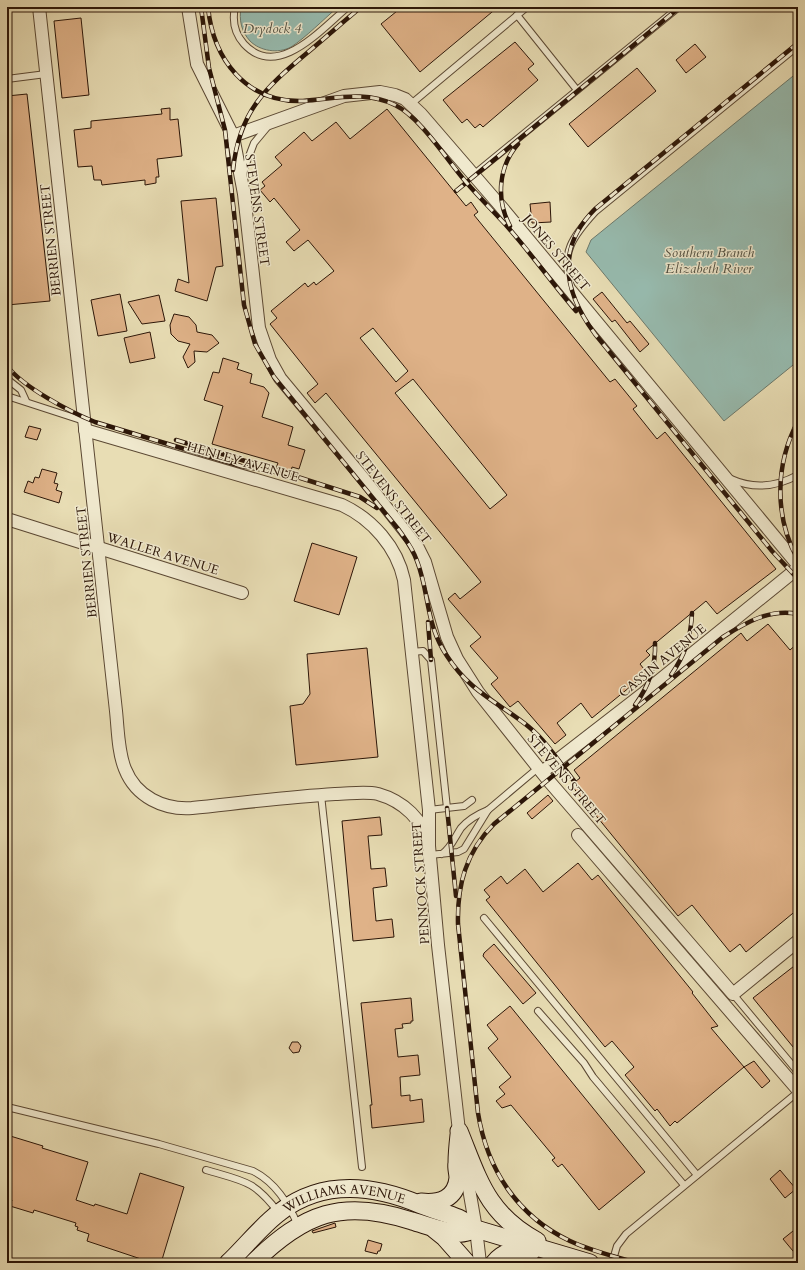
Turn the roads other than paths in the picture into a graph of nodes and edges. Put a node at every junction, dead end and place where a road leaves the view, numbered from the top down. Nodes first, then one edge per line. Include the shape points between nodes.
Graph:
1 (38, 7) edge
2 (188, 7) edge
3 (193, 7) edge
4 (235, 7) edge
5 (348, 7) edge
6 (527, 7) edge
7 (678, 7) edge
8 (517, 16) junction
9 (191, 22) junction
10 (798, 46) edge
11 (46, 74) junction
12 (7, 79) edge
13 (577, 90) junction
14 (411, 104) junction
15 (270, 124) junction
16 (233, 136) junction
17 (472, 176) junction
18 (241, 178) junction
19 (585, 308) junction
20 (7, 379) edge
21 (7, 396) edge
22 (26, 401) junction
23 (84, 425) junction
24 (719, 471) junction
25 (798, 475) edge
26 (7, 519) edge
27 (384, 538) joint
28 (99, 548) junction
29 (798, 567) edge
30 (242, 593) dead end
31 (411, 652) junction
32 (540, 770) junction
33 (321, 795) junction
34 (472, 800) dead end
35 (448, 808) junction
36 (429, 810) junction
37 (488, 810) junction
38 (578, 835) dead end
39 (434, 851) junction
40 (484, 918) dead end
41 (798, 941) edge
42 (733, 994) junction
43 (538, 1011) dead end
44 (798, 1072) edge
45 (798, 1091) edge
46 (7, 1107) edge
47 (459, 1131) junction
48 (362, 1167) dead end
49 (206, 1170) dead end
50 (697, 1175) junction
51 (684, 1185) junction
52 (409, 1200) junction
53 (284, 1209) junction
54 (427, 1225) junction
55 (299, 1226) junction
56 (476, 1230) junction
57 (560, 1254) junction
58 (228, 1263) edge
59 (253, 1263) edge
60 (467, 1263) edge
61 (480, 1263) edge
62 (494, 1263) edge
63 (590, 1263) edge
64 (612, 1263) edge

1 - 11 street, BERRIEN STREET
2 - 9 street, STEVENS STREET
3 - 9 street, STEVENS STREET
4 - 5 lane via 234,24 242,41 256,53 273,57 284,56 294,51
6 - 8 lane
7 - 13 lane
8 - 13 lane
8 - 14 lane
9 - 16 street, STEVENS STREET via 197,64
10 - 19 lane via 595,212 580,228 571,242 567,262 571,285
11 - 12 lane
11 - 23 street, BERRIEN STREET
13 - 17 lane
14 - 15 street, JONES STREET via 400,96 387,93 360,93 328,101
14 - 17 street, JONES STREET
15 - 16 street, JONES STREET
15 - 18 lane via 248,154
16 - 18 street, STEVENS STREET
17 - 19 street, JONES STREET via 503,209
18 - 32 street, STEVENS STREET via 259,328 270,360 280,378 418,548 457,659 478,692
19 - 24 street, JONES STREET
20 - 22 lane via 21,390
21 - 22 lane
22 - 23 lane
23 - 27 street, HENLEY AVENUE via 342,505 370,524
23 - 28 street, BERRIEN STREET
24 - 25 lane via 735,481 759,486 778,484
24 - 29 street, JONES STREET
26 - 28 street, WALLER AVENUE
27 - 31 street, PENNOCK STREET via 402,570
28 - 30 street, WALLER AVENUE
28 - 33 street, BERRIEN STREET via 123,760 130,778 138,788 158,803 182,809
29 - 32 street, CASSIN AVENUE via 644,693
31 - 35 lane via 423,651 432,660
31 - 36 street, PENNOCK STREET
32 - 37 lane
32 - 42 street, STEVENS STREET
33 - 39 street, BERRIEN STREET via 367,793 389,798 404,806 416,818
33 - 48 lane
34 - 35 lane via 464,806
35 - 36 lane
36 - 39 street, PENNOCK STREET
37 - 39 lane via 464,825 448,849
37 - 39 lane via 464,849 458,852
38 - 45 street
39 - 47 street, PENNOCK STREET via 438,945
40 - 50 lane
41 - 42 street
42 - 44 lane
43 - 51 lane
45 - 50 lane
46 - 53 lane via 159,1144 253,1171 270,1182
47 - 52 street via 456,1165 458,1176 452,1192 437,1203
47 - 56 street, PENNOCK STREET
47 - 57 street via 494,1207 518,1229
49 - 53 lane via 253,1185
50 - 51 lane
51 - 64 lane via 621,1239
52 - 53 street, WILLIAMS AVENUE via 373,1190 347,1187 303,1198
52 - 56 street, WILLIAMS AVENUE via 463,1219
53 - 55 lane
53 - 58 street, WILLIAMS AVENUE
54 - 55 street, WILLIAMS AVENUE via 382,1212 353,1210 309,1220
54 - 56 street, WILLIAMS AVENUE via 460,1234
54 - 60 street via 444,1237
55 - 59 street, WILLIAMS AVENUE via 280,1238
56 - 57 street, WILLIAMS AVENUE
56 - 61 street, PENNOCK STREET
57 - 62 street via 516,1250
57 - 63 street, WILLIAMS AVENUE

